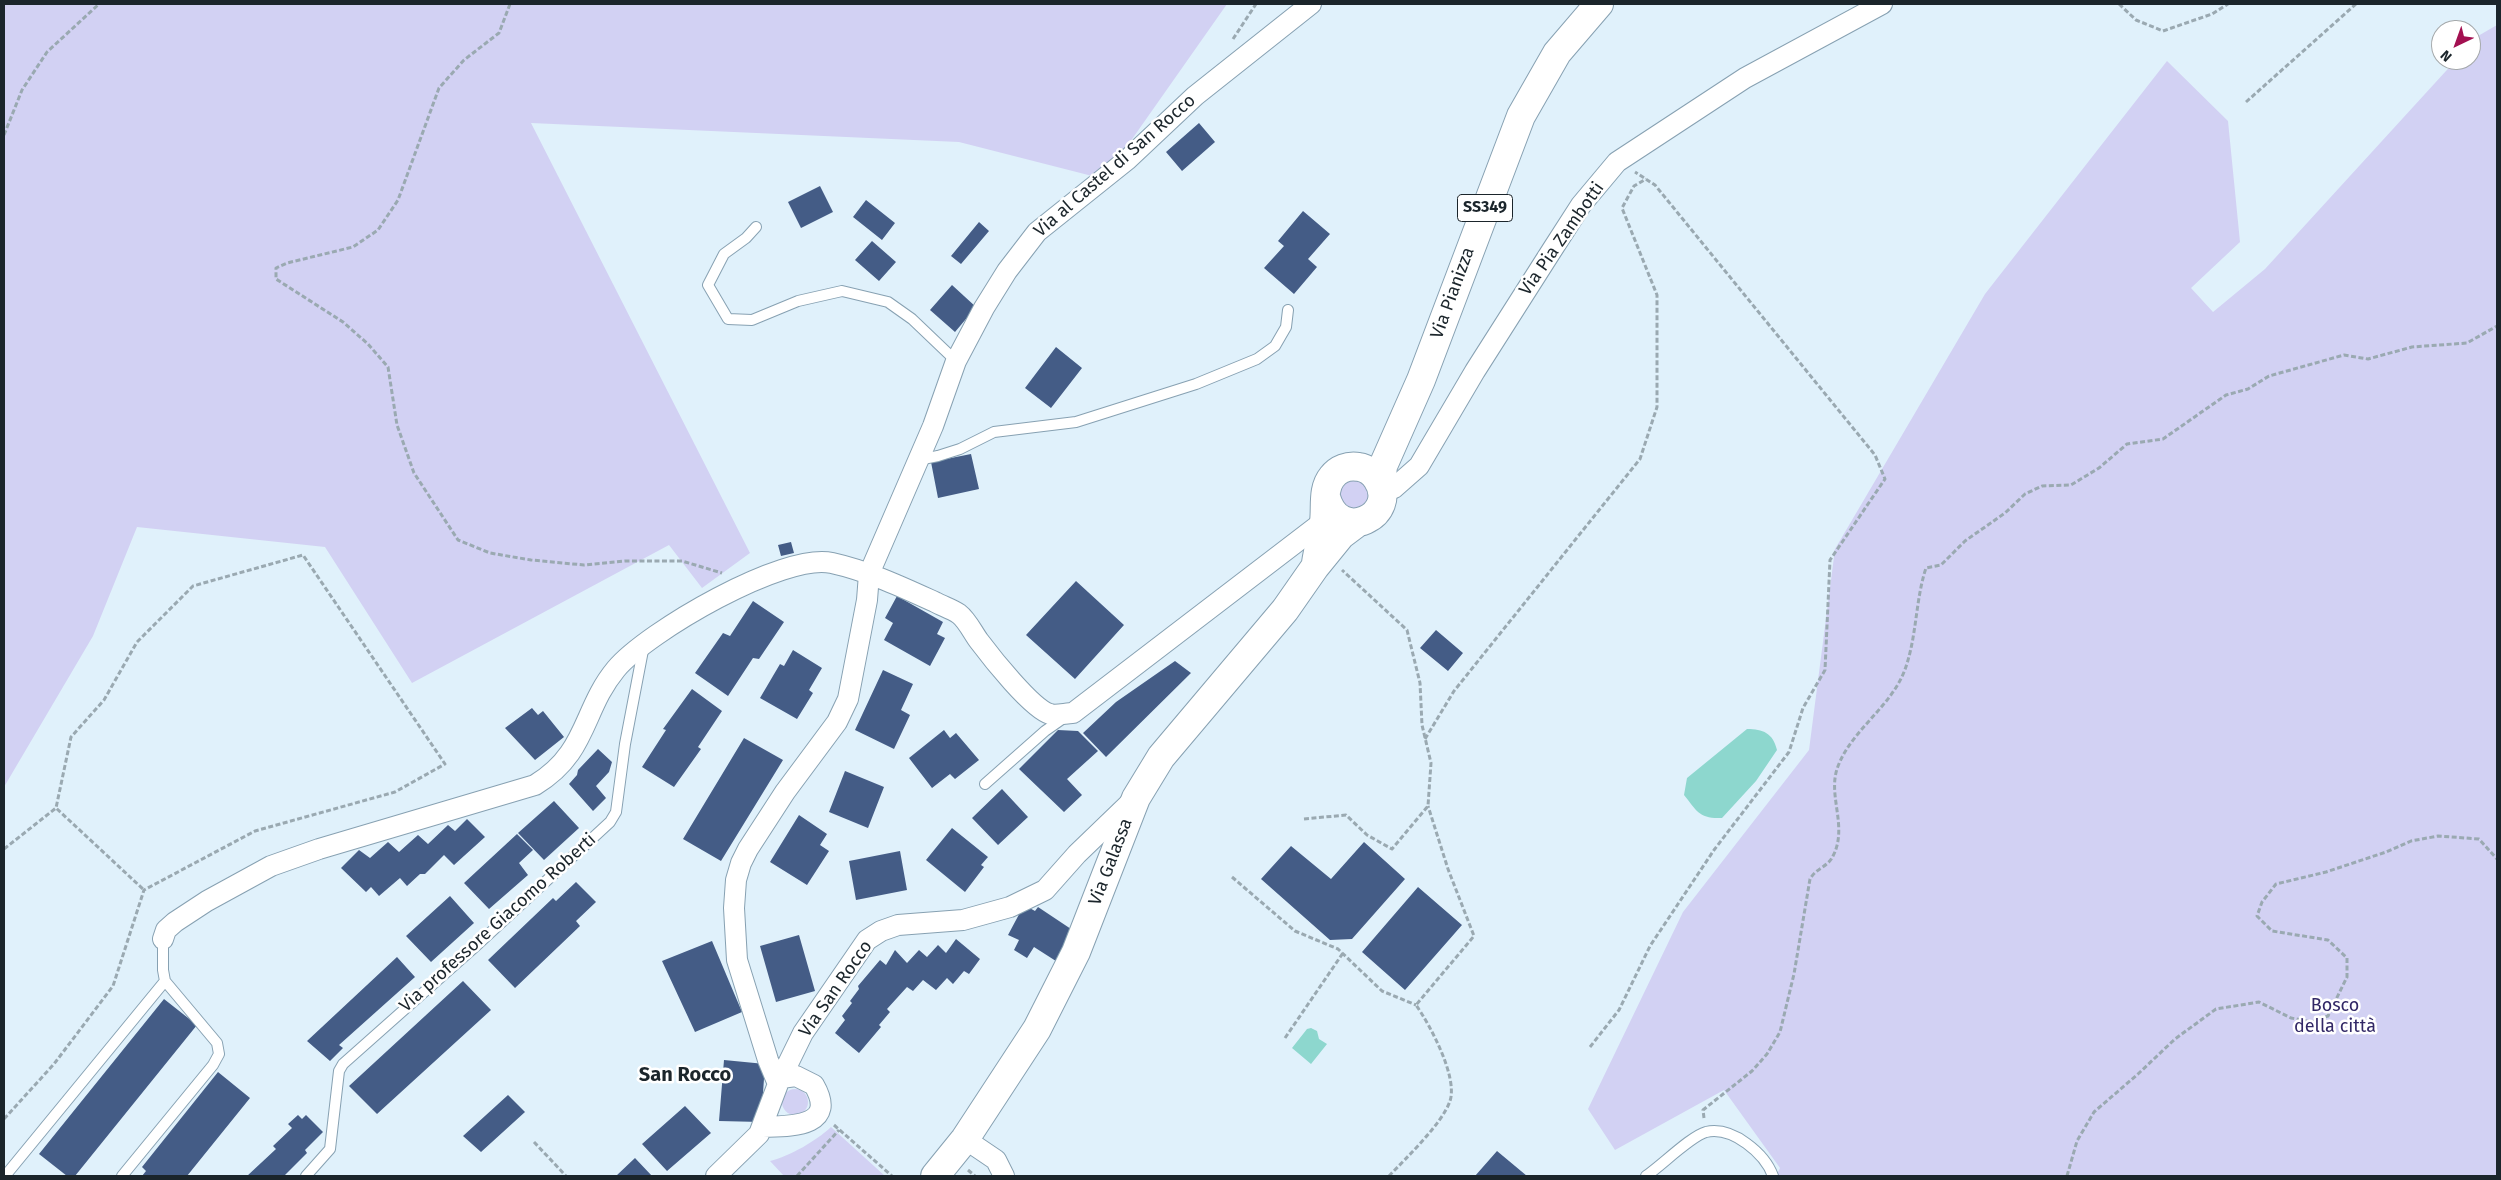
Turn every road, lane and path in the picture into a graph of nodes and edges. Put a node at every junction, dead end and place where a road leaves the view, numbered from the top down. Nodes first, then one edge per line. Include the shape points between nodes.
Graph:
1 (99, 4) edge
2 (510, 4) edge
3 (1311, 4) edge
4 (1599, 4) edge
5 (1882, 4) edge
6 (2119, 4) edge
7 (2228, 4) edge
8 (2356, 4) edge
9 (2246, 102) dead end
10 (4, 135) edge
11 (1618, 162) junction
12 (1646, 179) junction
13 (756, 227) dead end
14 (1288, 310) dead end
15 (2497, 326) edge
16 (956, 361) junction
17 (1398, 428) junction
18 (918, 460) junction
19 (1352, 466) junction
20 (1382, 489) junction
21 (1325, 509) junction
22 (1357, 523) junction
23 (1277, 559) junction
24 (1317, 564) junction
25 (869, 574) junction
26 (749, 581) junction
27 (644, 644) junction
28 (1073, 713) junction
29 (1425, 739) junction
30 (985, 784) dead end
31 (1136, 798) junction
32 (1428, 806) junction
33 (56, 808) junction
34 (1304, 819) dead end
35 (4, 849) edge
36 (2497, 859) edge
37 (1232, 878) dead end
38 (144, 890) junction
39 (162, 939) joint
40 (1343, 953) junction
41 (166, 981) junction
42 (1416, 1005) junction
43 (1285, 1038) dead end
44 (1590, 1047) dead end
45 (780, 1081) junction
46 (4, 1119) edge
47 (763, 1127) junction
48 (1706, 1132) junction
49 (965, 1139) junction
50 (534, 1142) dead end
51 (6, 1176) edge
52 (122, 1176) edge
53 (306, 1176) edge
54 (566, 1176) edge
55 (716, 1176) edge
56 (797, 1176) edge
57 (892, 1176) edge
58 (935, 1176) edge
59 (1004, 1176) edge
60 (1389, 1176) edge
61 (1646, 1176) edge
62 (1773, 1176) edge
63 (2067, 1176) edge

1 - 10 path via 47,52 22,90
2 - 26 path via 499,33 464,60 439,88 398,200 378,230 353,247 276,268 276,279 343,322 388,367 397,425 414,474 458,540 490,553 549,562 584,565 682,561
3 - 16 street, Via al Castel di San Rocco via 1195,96 1127,160 1037,232 998,286
4 - 17 main road, Via Pianizza / SS349 via 1557,54 1521,116 1420,380
5 - 11 street, Via Pia Zambotti via 1745,78
6 - 7 path via 2136,20 2163,32 2212,14
8 - 9 path
11 - 12 path
11 - 20 street, Via Pia Zambotti via 1581,205 1556,242 1419,466 1394,488
12 - 29 path via 1634,186 1622,208 1658,295 1657,407 1640,459 1454,691
12 - 44 path via 1655,185 1875,455 1885,479 1830,560 1825,670 1803,708 1790,752 1714,850 1650,946 1619,1010
13 - 16 lane via 724,254 708,285 728,319 752,320 798,301 842,291 888,302 912,319
14 - 18 lane via 1286,327 1275,346 1257,359 1204,381 1076,422 994,432 960,449
15 - 48 path via 2467,343 2412,348 2368,359 2344,355 2269,376 2248,389 2226,394 2163,439 2127,444 2071,485 2042,486 2025,494 2005,513 1965,541 1942,565 1926,568 1904,672 1893,692 1856,735 1838,769 1834,787 1839,836 1833,856 1824,866 1814,870 1810,879 1794,974 1780,1032 1752,1071 1703,1110
16 - 18 street, Via al Castel di San Rocco
17 - 19 main road, Via Pianizza / SS349 via 1370,455
17 - 20 main road, Via Pianizza / SS349 via 1383,466
18 - 25 street, Via al Castel di San Rocco
19 - 20 main road via 1369,470
19 - 21 main road, Via Pianizza / SS349 via 1336,473 1330,480
20 - 22 main road, Via Pianizza / SS349 via 1378,510 1365,521
21 - 22 main road via 1341,520
21 - 23 street
21 - 24 main road, Via Galassa
22 - 24 main road, Via Galassa via 1341,535
23 - 24 street
23 - 28 street
24 - 29 path via 1407,630 1420,683
24 - 31 main road, Via Galassa via 1285,610 1161,757
25 - 26 street via 831,562 808,563
25 - 28 street via 959,614 988,653 1034,703 1050,714
25 - 45 street, Via al Castel di San Rocco via 848,699 837,722 748,849 736,880 734,908 738,960 768,1060
26 - 27 street
27 - 39 street via 616,670 568,757 535,785 271,866 174,922
27 - 53 lane, Via professore Giacomo Roberti via 616,812 610,822 343,1064 339,1070 330,1149
28 - 30 lane via 1046,731
29 - 32 path via 1431,763
31 - 45 street, Via San Rocco via 1046,890 1010,907 964,920 898,926 881,931 868,940 803,1033
31 - 49 main road, Via Galassa via 1076,952 1037,1029
32 - 34 path via 1392,849 1367,835 1346,815
32 - 42 path via 1474,936
33 - 35 path
33 - 38 path
33 - 38 path via 71,736 104,700 137,642 193,586 303,556 446,764 395,792 256,831
36 - 63 path via 2479,839 2438,836 2411,841 2326,872 2276,884 2262,902 2257,916 2272,931 2328,940 2347,958 2347,977 2328,1016 2312,1022 2291,1018 2259,1002 2216,1009 2175,1038 2094,1112 2077,1141
37 - 40 path via 1295,931
38 - 46 path via 113,986 54,1064
39 - 41 lane
40 - 42 path via 1382,991
40 - 43 path
41 - 51 lane
41 - 52 lane via 217,1043 219,1054
42 - 60 path via 1431,1027 1448,1070 1450,1100 1435,1126
45 - 47 street, Via San Rocco
45 - 47 street via 796,1076 814,1085 820,1099 818,1111 800,1125
47 - 55 street, Via San Rocco via 753,1142
48 - 61 lane
48 - 62 lane via 1728,1134 1751,1146 1769,1165
49 - 58 main road, Via Galassa
49 - 59 street via 996,1160
50 - 54 path
56 - 57 path via 839,1130

